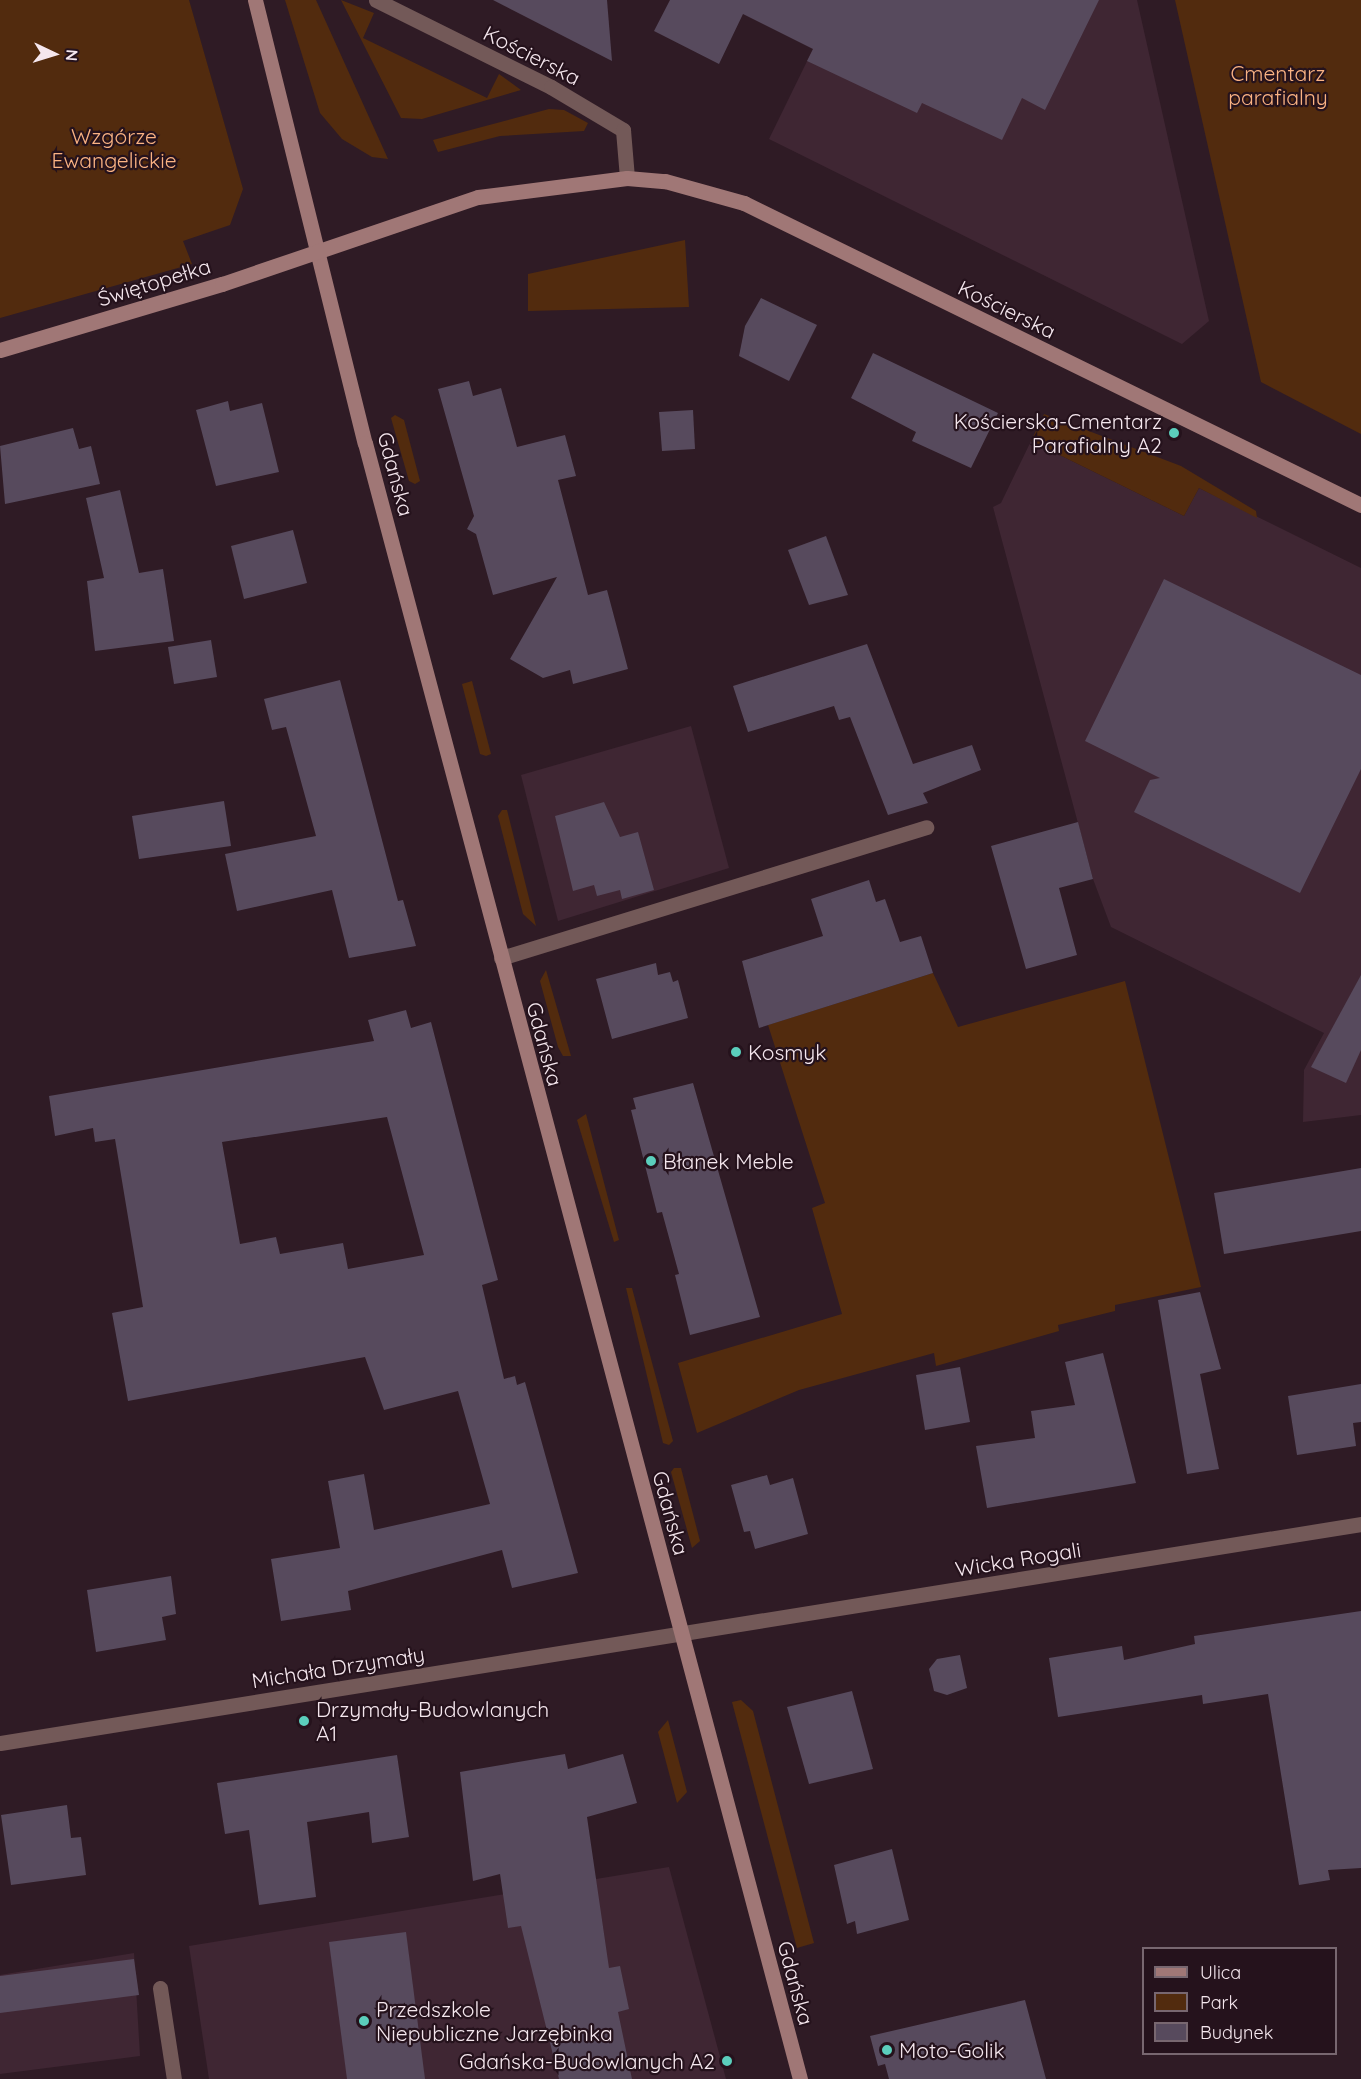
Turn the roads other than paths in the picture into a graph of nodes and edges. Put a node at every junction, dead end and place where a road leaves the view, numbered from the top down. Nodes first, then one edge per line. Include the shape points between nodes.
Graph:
1 (255, 0) edge
2 (376, 0) edge
3 (627, 178) junction
4 (319, 250) junction
5 (0, 350) edge
6 (1361, 505) edge
7 (926, 827) dead end
8 (501, 958) junction
9 (1361, 1524) edge
10 (682, 1635) junction
11 (0, 1743) edge
12 (160, 1988) dead end
13 (174, 2079) edge
14 (800, 2079) edge

1 - 4 main road, Gdańska
2 - 3 street, Kościerska via 551,87 623,130
3 - 4 main road, Kościerska via 478,197
3 - 6 main road, Kościerska via 690,186 744,203
4 - 5 main road, Świętopełka
4 - 8 main road, Gdańska
7 - 8 street
8 - 10 main road, Gdańska
9 - 10 street, Wicka Rogali
10 - 11 street, Michała Drzymały
10 - 14 main road, Gdańska
12 - 13 street

